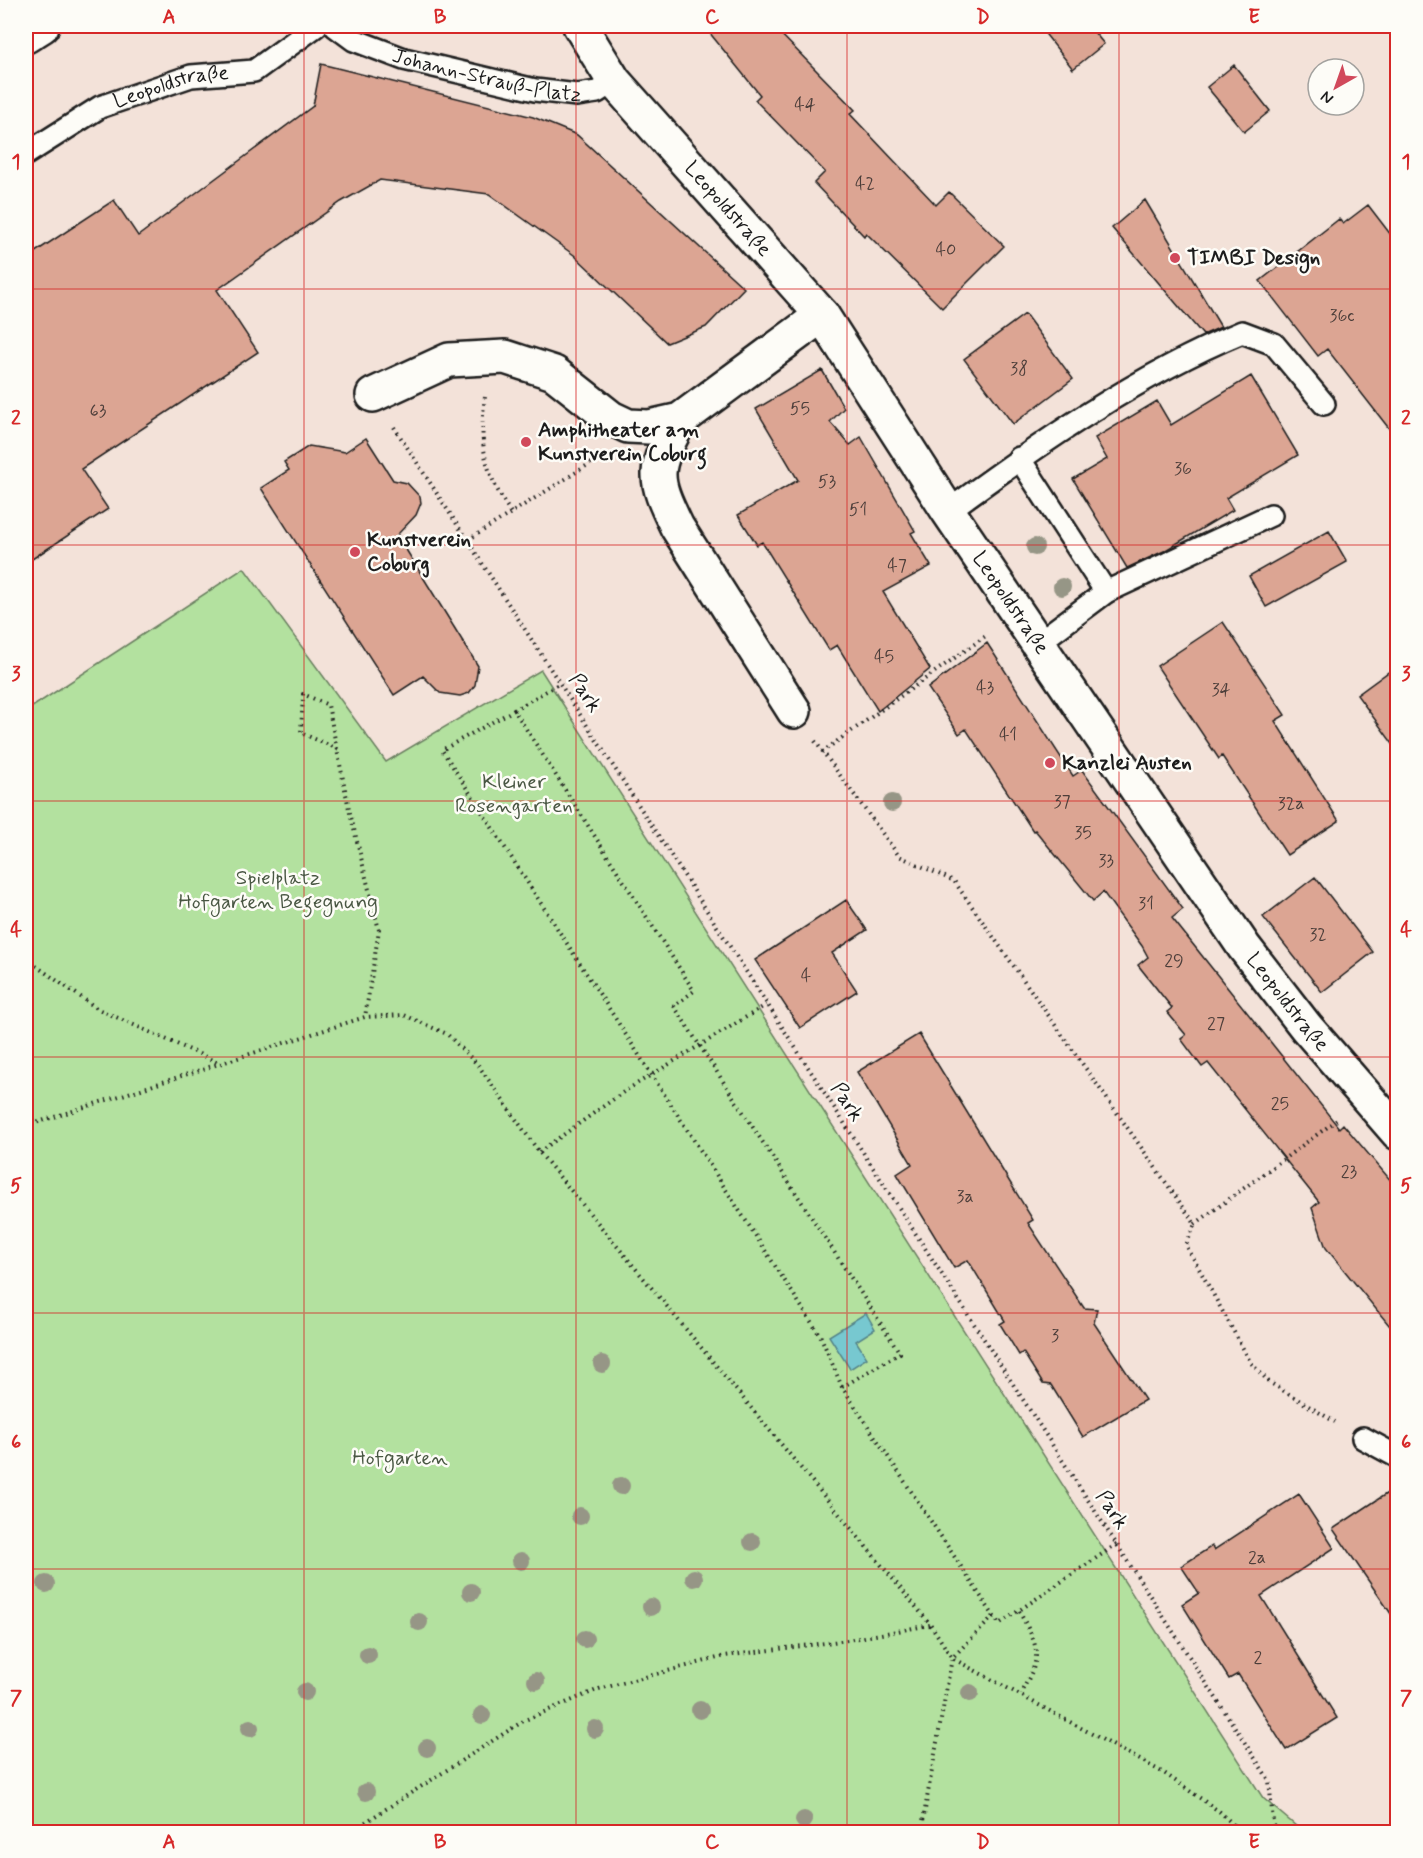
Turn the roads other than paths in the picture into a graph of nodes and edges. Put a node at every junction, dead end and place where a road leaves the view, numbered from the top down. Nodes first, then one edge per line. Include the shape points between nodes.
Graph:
1 (42, 26) edge
2 (316, 26) edge
3 (335, 26) edge
4 (580, 26) edge
5 (26, 36) edge
6 (614, 81) junction
7 (26, 154) edge
8 (822, 315) junction
9 (373, 395) road end
10 (1324, 404) dead end
11 (664, 424) junction
12 (1019, 458) junction
13 (948, 511) junction
14 (1271, 515) dead end
15 (1107, 592) junction
16 (1038, 643) junction
17 (794, 711) road end
18 (1398, 1133) edge
19 (1363, 1438) road end
20 (1398, 1457) edge

1 - 5 street
2 - 7 lane, Leopoldstraße via 254,71 191,76 100,107
3 - 6 lane, Johann-Strauß-Platz via 354,40 404,59 535,90 577,95 597,92
4 - 6 street, Johann-Strauß-Platz
6 - 8 street, Leopoldstraße
8 - 11 street
8 - 13 street, Leopoldstraße
9 - 11 street via 449,360 505,357 554,374 611,418 628,426
10 - 12 lane via 1274,344 1242,332 1188,354
11 - 17 street via 657,476 662,496
12 - 13 lane
12 - 15 lane
13 - 16 street, Leopoldstraße
14 - 15 lane
15 - 16 lane
16 - 18 street, Leopoldstraße via 1244,947 1306,1027
19 - 20 lane

